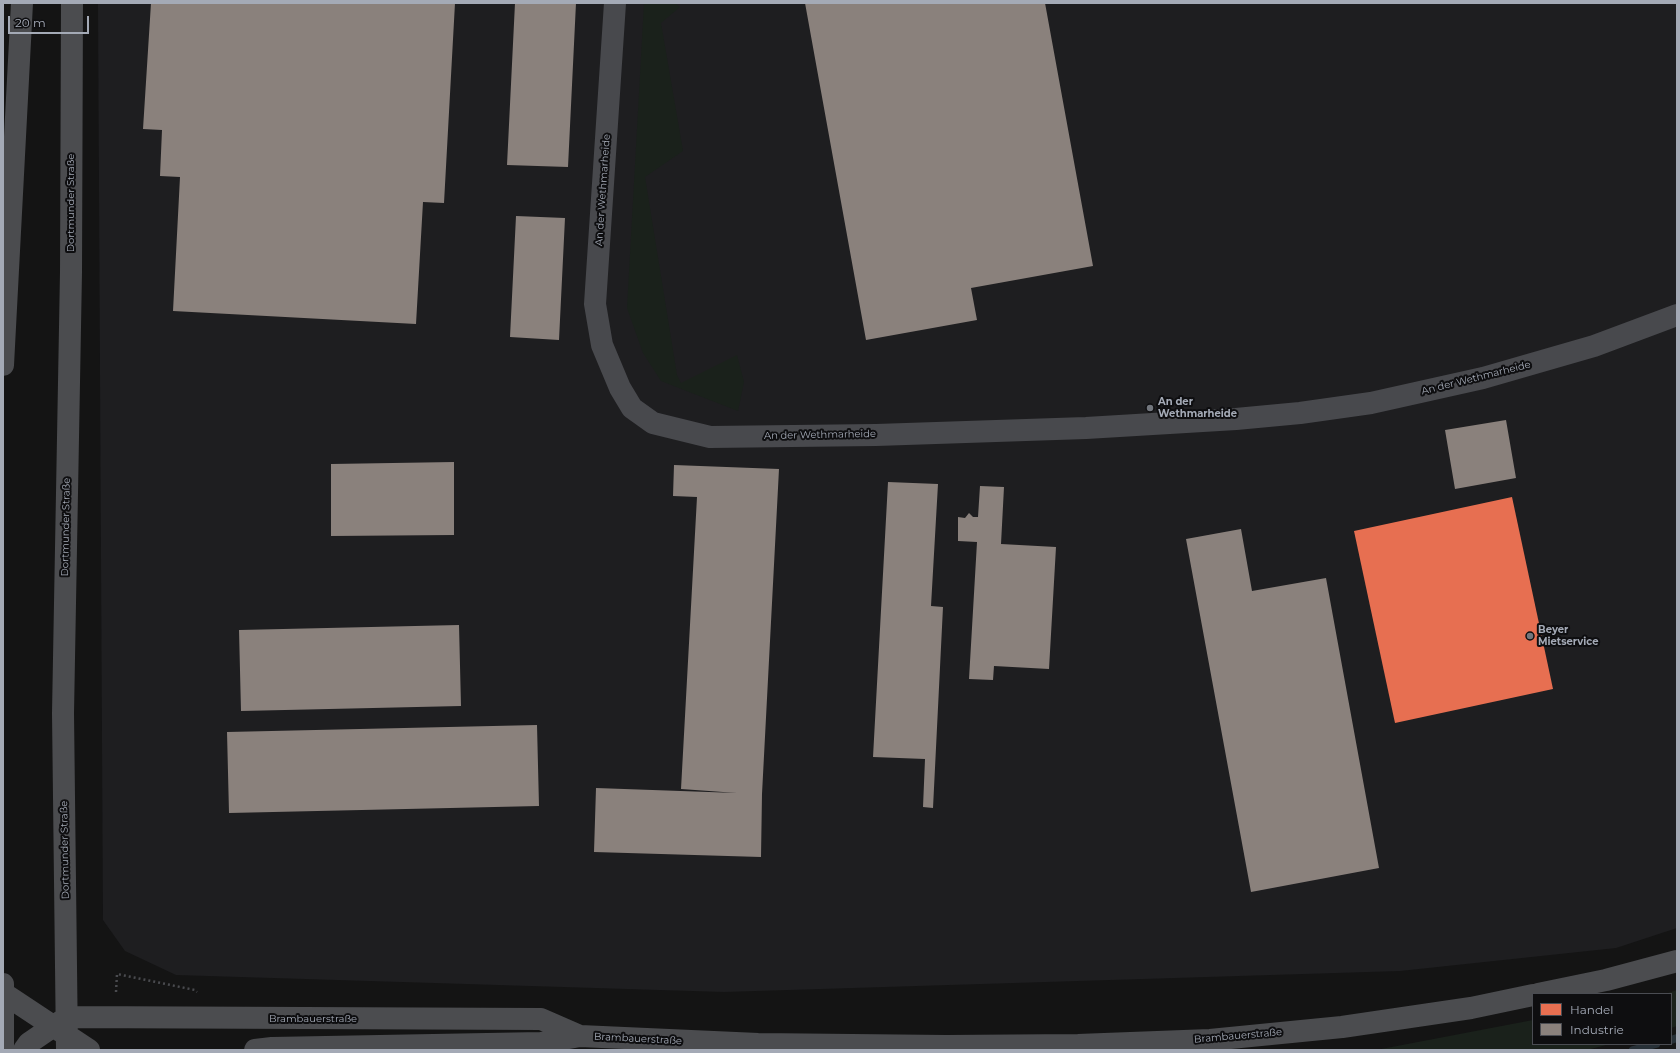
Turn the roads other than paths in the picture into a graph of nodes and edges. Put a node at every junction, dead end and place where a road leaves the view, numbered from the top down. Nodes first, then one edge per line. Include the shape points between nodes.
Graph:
1 (22, 3) edge
2 (72, 3) edge
3 (615, 3) edge
4 (1677, 315) edge
5 (3, 365) edge
6 (1677, 962) edge
7 (3, 984) edge
8 (3, 993) edge
9 (1543, 993) edge
10 (1532, 995) edge
11 (63, 1032) edge
12 (580, 1036) junction
13 (3, 1050) edge
14 (24, 1050) edge
15 (89, 1050) edge
16 (255, 1050) edge

1 - 5 main road
2 - 11 main road, Dortmunder Straße via 71,280 63,713
3 - 4 street, An der Wethmarheide via 595,304 602,345 620,388 632,408 653,422 710,437 876,435 1067,429 1300,413 1371,403 1483,378 1594,346
6 - 9 main road
7 - 8 main road
8 - 11 main road
8 - 13 main road
10 - 12 main road, Brambauerstraße via 1471,1008 1342,1026 1210,1040 946,1046 758,1044
11 - 12 main road, Brambauerstraße via 541,1019
11 - 14 main road via 29,1043
11 - 15 main road
12 - 16 main road, Brambauerstraße via 541,1043

